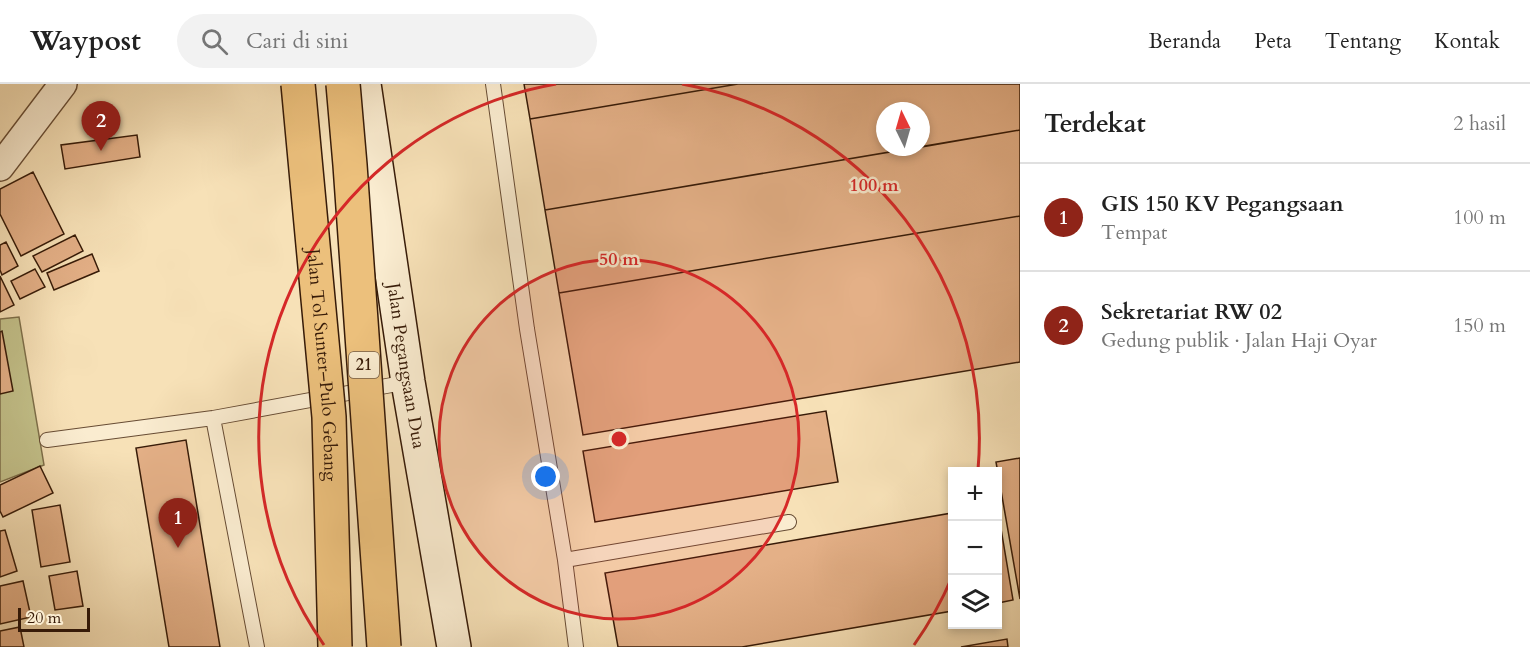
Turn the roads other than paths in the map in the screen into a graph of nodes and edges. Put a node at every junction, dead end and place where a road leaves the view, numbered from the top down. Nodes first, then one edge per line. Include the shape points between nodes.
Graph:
1 (63, 84) edge
2 (298, 84) edge
3 (343, 84) edge
4 (364, 84) edge
5 (493, 84) edge
6 (0, 167) edge
7 (408, 382) junction
8 (213, 418) junction
9 (47, 440) dead end
10 (789, 522) dead end
11 (565, 560) junction
12 (257, 647) edge
13 (335, 647) edge
14 (384, 647) edge
15 (453, 647) edge
16 (576, 647) edge

1 - 6 street
2 - 13 highway, Jalan Tol Sunter–Pulo Gebang / 21, bridge via 329,417
3 - 14 highway, 21, bridge
4 - 7 main road, Jalan Pegangsaan Dua
5 - 11 lane
7 - 8 lane
7 - 15 main road, Jalan Pegangsaan Dua
8 - 9 lane
8 - 12 lane
10 - 11 lane
11 - 16 lane

